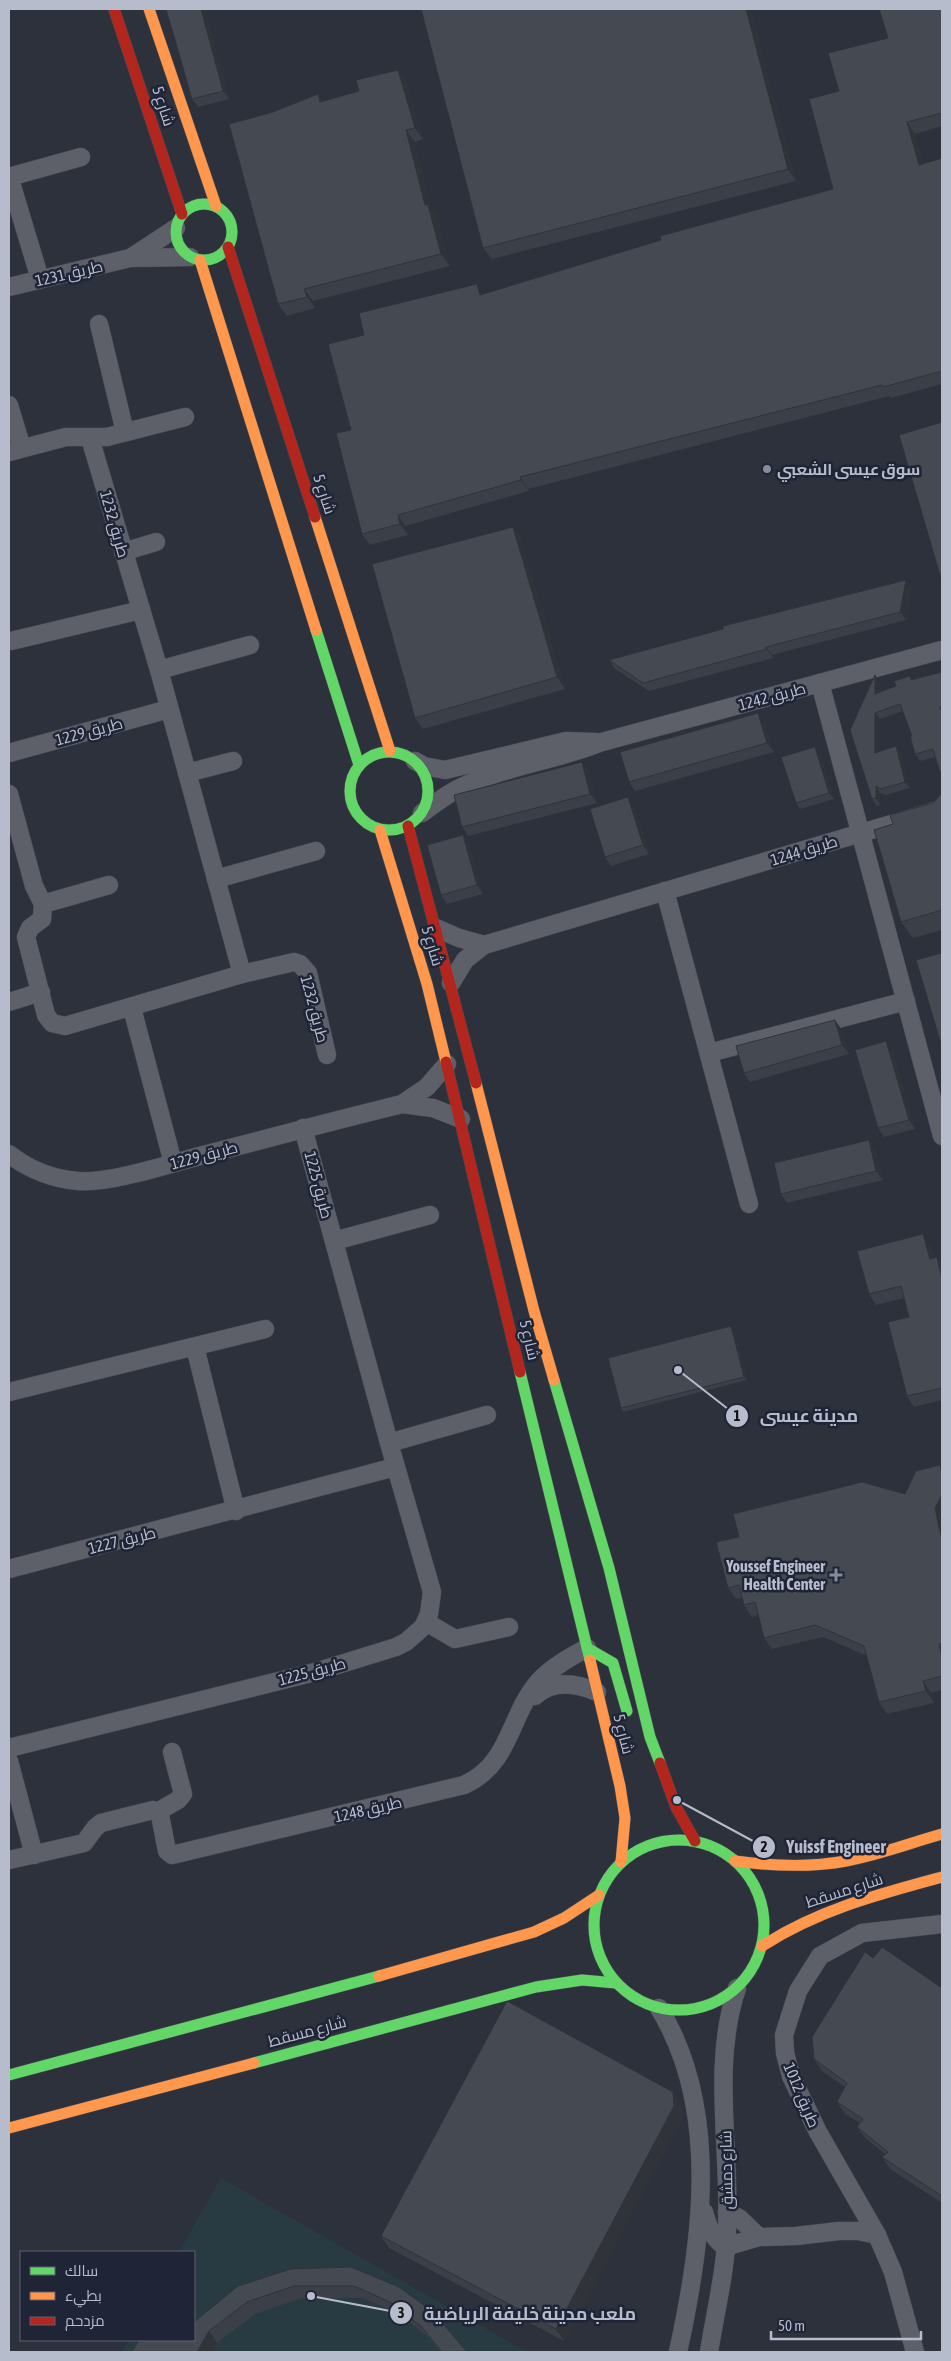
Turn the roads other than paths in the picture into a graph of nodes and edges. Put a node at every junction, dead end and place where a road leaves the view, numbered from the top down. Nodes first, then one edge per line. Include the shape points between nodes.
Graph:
1 (114, 9) edge
2 (149, 9) edge
3 (80, 157) dead end
4 (9, 176) edge
5 (216, 206) junction
6 (179, 221) junction
7 (228, 247) junction
8 (130, 258) junction
9 (195, 259) junction
10 (40, 279) junction
11 (9, 287) edge
12 (99, 324) dead end
13 (9, 405) edge
14 (185, 417) dead end
15 (125, 432) junction
16 (90, 438) junction
17 (15, 450) edge
18 (156, 542) dead end
19 (122, 552) junction
20 (141, 610) junction
21 (11, 641) dead end
22 (250, 645) dead end
23 (942, 650) edge
24 (159, 670) junction
25 (820, 683) junction
26 (169, 709) junction
27 (602, 742) junction
28 (390, 752) junction
29 (9, 753) edge
30 (233, 761) dead end
31 (415, 761) junction
32 (359, 765) junction
33 (187, 772) junction
34 (9, 794) edge
35 (942, 809) edge
36 (422, 813) junction
37 (408, 826) junction
38 (380, 830) junction
39 (860, 833) junction
40 (316, 851) dead end
41 (216, 879) junction
42 (109, 884) dead end
43 (665, 891) junction
44 (43, 904) junction
45 (436, 928) junction
46 (484, 945) junction
47 (242, 974) junction
48 (451, 983) junction
49 (40, 992) junction
50 (906, 1001) junction
51 (9, 1002) edge
52 (132, 1008) junction
53 (709, 1053) junction
54 (327, 1055) dead end
55 (447, 1064) junction
56 (402, 1104) junction
57 (461, 1118) junction
58 (303, 1128) junction
59 (942, 1136) edge
60 (9, 1154) edge
61 (173, 1163) junction
62 (749, 1204) dead end
63 (430, 1215) dead end
64 (334, 1241) junction
65 (265, 1329) dead end
66 (195, 1347) junction
67 (9, 1392) edge
68 (487, 1414) dead end
69 (389, 1443) junction
70 (395, 1467) junction
71 (236, 1510) junction
72 (9, 1569) edge
73 (426, 1622) junction
74 (509, 1627) dead end
75 (587, 1648) junction
76 (597, 1692) junction
77 (524, 1707) junction
78 (650, 1737) junction
79 (9, 1748) edge
80 (172, 1752) dead end
81 (9, 1760) edge
82 (157, 1812) junction
83 (942, 1834) edge
84 (695, 1841) junction
85 (34, 1855) junction
86 (9, 1860) edge
87 (735, 1861) junction
88 (621, 1862) junction
89 (942, 1877) edge
90 (599, 1895) junction
91 (942, 1924) edge
92 (762, 1946) junction
93 (616, 1983) junction
94 (737, 1988) junction
95 (660, 2008) junction
96 (9, 2074) edge
97 (9, 2128) edge
98 (700, 2197) junction
99 (862, 2208) junction
100 (727, 2212) junction
101 (839, 2231) junction
102 (876, 2235) junction
103 (759, 2237) junction
104 (725, 2247) junction
105 (678, 2352) edge
106 (709, 2352) edge
107 (915, 2352) edge

1 - 6 street, شارع 5
2 - 5 street, شارع 5
3 - 4 street
4 - 10 street
5 - 6 street via 198,204 190,207
5 - 7 street via 232,227
6 - 8 street, طريق 1231
6 - 9 street via 177,243
7 - 9 street via 216,258
7 - 28 street, شارع 5
8 - 9 street, طريق 1231
8 - 10 street, طريق 1231
9 - 32 street
10 - 11 street, طريق 1231
12 - 15 street
13 - 17 street
14 - 15 street
15 - 16 street
16 - 17 street via 66,437
16 - 19 street, طريق 1232
18 - 19 street
19 - 20 street, طريق 1232
20 - 21 street
20 - 24 street, طريق 1232
22 - 24 street
23 - 25 street, طريق 1242
24 - 26 street, طريق 1232
25 - 27 street, طريق 1242
25 - 39 street
26 - 29 street, طريق 1229
26 - 33 street, طريق 1232
27 - 31 street, طريق 1242 via 566,741 445,770
27 - 36 street, طريق 1242 via 564,757 467,784
28 - 31 street
28 - 32 street via 378,753
30 - 33 street
31 - 36 street via 424,772 428,786 428,800
32 - 38 street via 350,786 350,797 360,818
33 - 41 street, طريق 1232
34 - 44 street via 34,886
35 - 39 street, طريق 1244
36 - 37 street
37 - 38 street via 399,830
37 - 45 street, شارع 5
38 - 55 street, شارع 5 via 428,984
39 - 43 street, طريق 1244
39 - 50 street
40 - 41 street
41 - 47 street, طريق 1232
42 - 44 street
43 - 46 street, طريق 1244
43 - 53 street
44 - 49 street via 42,919 30,928 26,937
45 - 46 street
45 - 48 street, شارع 5
46 - 48 street, طريق 1244 via 465,960
47 - 52 street, طريق 1232
47 - 54 street, طريق 1232 via 288,962 300,964 308,973
48 - 78 street, شارع 5 via 534,1312 609,1568
49 - 51 street
49 - 52 street, طريق 1232 via 46,1016 56,1026
50 - 53 street
50 - 59 street
52 - 61 street
53 - 62 street
55 - 56 street, طريق 1229 via 427,1087
55 - 57 street, شارع 5
56 - 57 street, طريق 1229 via 433,1108
56 - 58 street, طريق 1229
57 - 75 street, شارع 5
58 - 61 street, طريق 1229
58 - 64 street, طريق 1225
60 - 61 street, طريق 1229 via 56,1178 80,1181 100,1180
63 - 64 street, طريق 1225
64 - 69 street, طريق 1225
65 - 66 street
66 - 67 street
66 - 71 street
68 - 69 street
69 - 70 street, طريق 1225
70 - 71 street, طريق 1227
70 - 73 street, طريق 1225 via 432,1592
71 - 72 street, طريق 1227
73 - 74 street via 455,1639
73 - 79 street, طريق 1225 via 415,1636 396,1647 315,1672
75 - 76 street, شارع 5
75 - 77 street, طريق 1248 via 539,1681
75 - 78 street via 613,1664 632,1723
76 - 77 street, طريق 1248 via 575,1685 550,1685
76 - 88 street, شارع 5 via 625,1818
77 - 82 street, طريق 1248 via 495,1762 481,1776 464,1785 172,1855 167,1850
78 - 84 street, شارع 5 via 676,1807
80 - 82 street via 183,1794
81 - 85 street
82 - 85 street via 153,1810 101,1823 84,1843
83 - 87 street, شارع مسقط via 846,1860 818,1864 789,1866
84 - 87 street via 723,1852
84 - 88 street via 679,1839 648,1845
85 - 86 street
87 - 92 street via 754,1885 760,1899 764,1930
88 - 90 street
89 - 92 street, شارع مسقط via 821,1912
90 - 93 street via 594,1918 595,1941 603,1964
90 - 96 street, شارع مسقط via 564,1918 534,1932 345,1986
91 - 99 street, طريق 1012 via 862,1933 820,1956 798,1991 784,2035 791,2076 818,2132
92 - 94 street via 748,1976
93 - 95 street via 644,2003
93 - 97 street, شارع مسقط via 582,1980 536,1986
94 - 95 street via 701,2008 680,2011
94 - 100 street, شارع دمشق via 728,2014 724,2062
95 - 98 street, شارع دمشق via 682,2055 697,2109
98 - 104 street via 708,2228
98 - 105 street, شارع دمشق via 695,2265
99 - 101 street via 853,2221
99 - 102 street, طريق 1012
100 - 103 street via 744,2222
100 - 104 street, شارع دمشق
101 - 102 street
101 - 103 street
102 - 107 street, طريق 1012 via 893,2272
103 - 104 street
104 - 106 street, شارع دمشق

